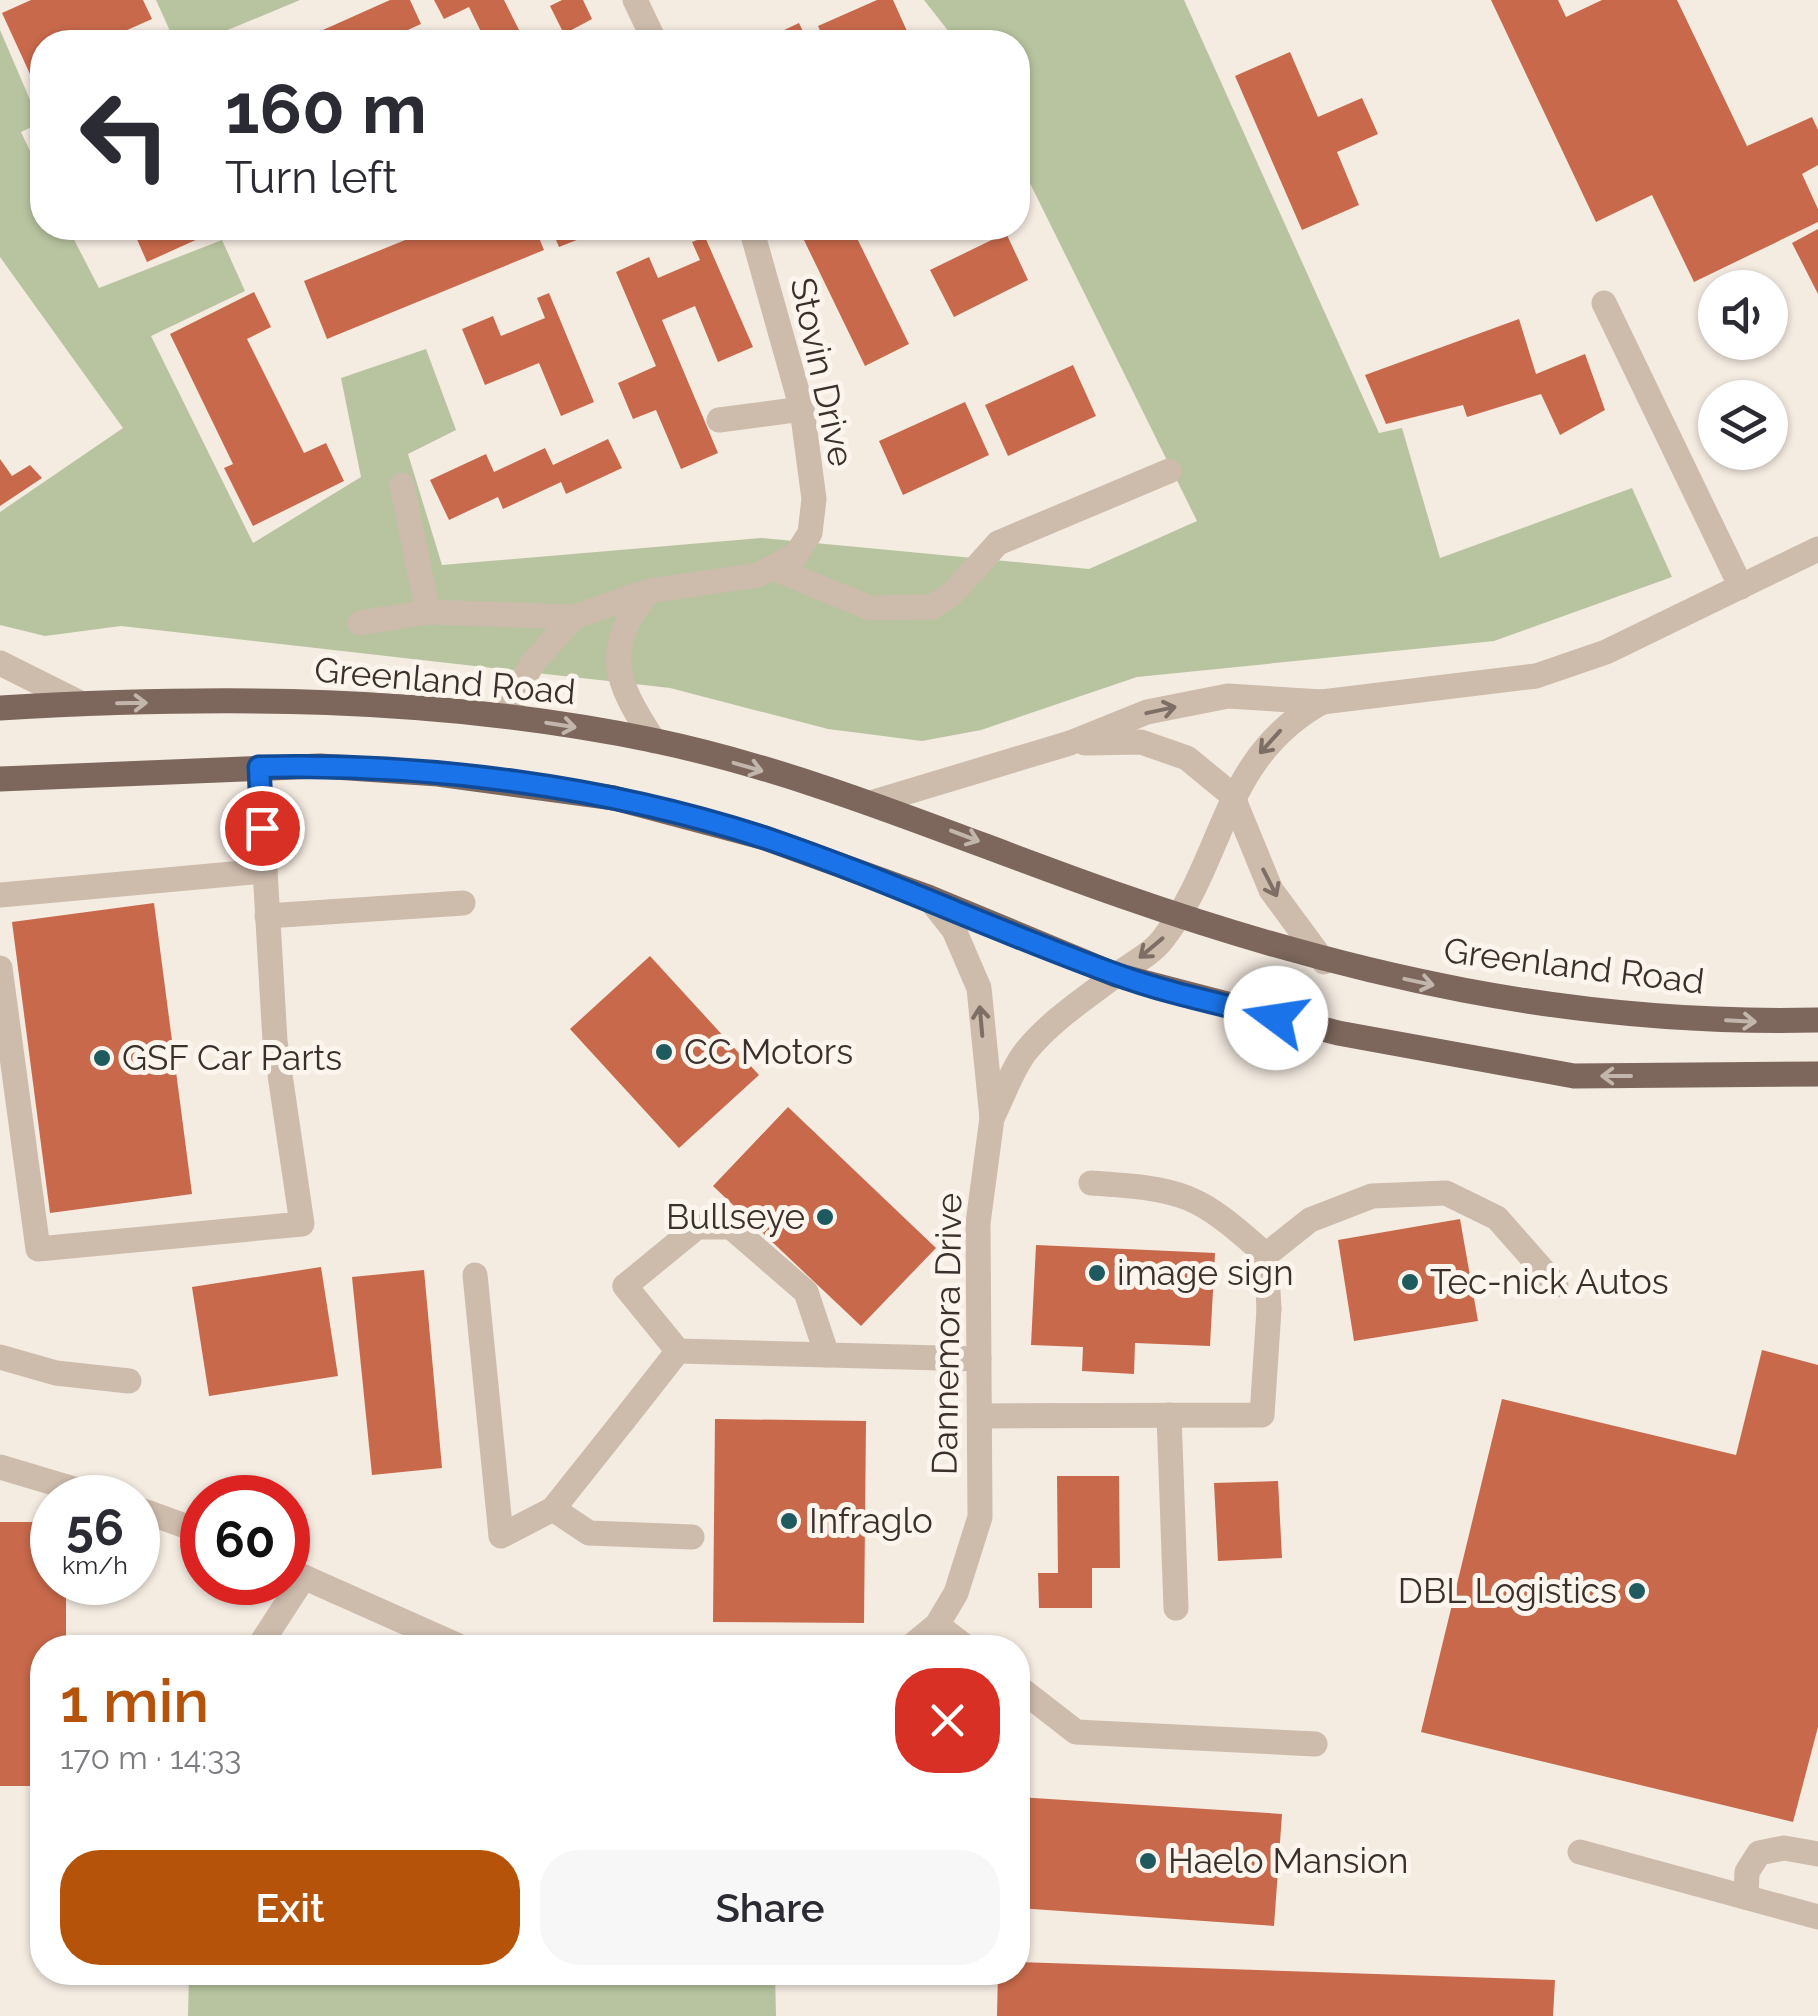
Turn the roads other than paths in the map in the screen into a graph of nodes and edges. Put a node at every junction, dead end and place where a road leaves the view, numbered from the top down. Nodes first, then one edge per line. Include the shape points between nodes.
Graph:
1 (635, 0) edge
2 (649, 30) edge
3 (754, 240) edge
4 (1604, 303) dead end
5 (802, 409) junction
6 (719, 420) dead end
7 (1169, 471) dead end
8 (402, 484) dead end
9 (1818, 549) edge
10 (774, 569) junction
11 (1740, 587) junction
12 (649, 590) junction
13 (428, 612) junction
14 (574, 617) junction
15 (360, 624) dead end
16 (0, 663) edge
17 (1322, 702) junction
18 (80, 703) junction
19 (0, 708) edge
20 (505, 716) junction
21 (654, 740) junction
22 (1070, 743) junction
23 (259, 767) junction
24 (0, 780) edge
25 (1232, 795) junction
26 (874, 802) junction
27 (265, 872) junction
28 (0, 895) edge
29 (928, 897) junction
30 (463, 902) dead end
31 (1181, 914) junction
32 (267, 916) junction
33 (1324, 962) junction
34 (0, 968) edge
35 (1116, 975) junction
36 (1818, 1020) edge
37 (1818, 1074) edge
38 (992, 1118) junction
39 (1092, 1183) dead end
40 (1266, 1255) junction
41 (475, 1275) dead end
42 (1556, 1285) dead end
43 (678, 1352) junction
44 (827, 1355) junction
45 (0, 1357) edge
46 (978, 1358) junction
47 (130, 1381) dead end
48 (1169, 1415) junction
49 (980, 1416) junction
50 (0, 1467) edge
51 (30, 1476) edge
52 (553, 1509) junction
53 (692, 1537) dead end
54 (310, 1579) edge
55 (280, 1605) edge
56 (1176, 1608) dead end
57 (937, 1625) junction
58 (265, 1635) edge
59 (434, 1635) edge
60 (925, 1635) edge
61 (950, 1635) edge
62 (1030, 1696) edge
63 (1315, 1744) dead end
64 (1580, 1852) dead end
65 (1818, 1854) edge
66 (1746, 1898) junction
67 (1818, 1918) edge

1 - 2 street
3 - 5 street, Stovin Drive
4 - 11 street
5 - 6 street
5 - 10 street, Stovin Drive via 814,499 810,533
7 - 10 street via 998,543 932,607 870,608
8 - 13 street
9 - 11 street
10 - 12 street, Stovin Drive
11 - 17 street via 1606,652 1536,676
12 - 14 street, Stovin Drive
12 - 21 street via 626,619 616,650 620,680
13 - 14 street, Stovin Drive
13 - 15 street, Stovin Drive
14 - 20 street, Stovin Drive via 532,664
16 - 18 street
22 -> 17 street via 1146,712 1228,696
17 -> 25 street via 1292,718 1262,748
18 - 19 main road, Greenland Road
18 -> 20 main road, Greenland Road via 284,701
20 -> 21 main road, Greenland Road
21 -> 26 main road, Greenland Road
22 - 25 street via 1141,742 1187,758
22 - 26 street
23 - 24 main road
23 - 27 street
23 - 29 main road via 438,774 614,798 765,838
25 - 31 street
25 -> 33 street via 1272,890
26 -> 31 main road, Greenland Road
27 - 28 street
27 - 32 street
29 - 35 main road
38 -> 29 street, Dannemora Drive via 979,988 954,930
30 - 32 street
31 - 33 main road, Greenland Road
31 -> 35 street via 1160,944
32 - 34 street via 275,1042 302,1224 38,1250
33 -> 36 main road, Greenland Road via 1502,1000 1749,1022
37 -> 35 main road via 1574,1076 1338,1033
35 - 38 street, Dannemora Drive via 1025,1052
38 - 46 street, Dannemora Drive via 978,1224
39 - 40 street via 1163,1188 1212,1207
40 - 42 street via 1310,1220 1372,1196 1446,1192 1497,1218
40 - 48 street via 1270,1308 1262,1414
41 - 52 street via 500,1536
43 - 44 street
43 - 44 street via 624,1286 697,1227 731,1227 806,1292
43 - 52 street
44 - 46 street
45 - 47 street via 56,1373
46 - 49 street, Dannemora Drive
48 - 49 street
48 - 56 street
49 - 57 street, Dannemora Drive via 980,1517 970,1560
50 - 51 street
52 - 53 street via 589,1533
54 - 59 street
55 - 58 street
57 - 60 street, Dannemora Drive
57 - 61 street
62 - 63 street via 1076,1732
64 - 66 street
65 - 66 street via 1784,1848 1759,1853 1747,1872
66 - 67 street

